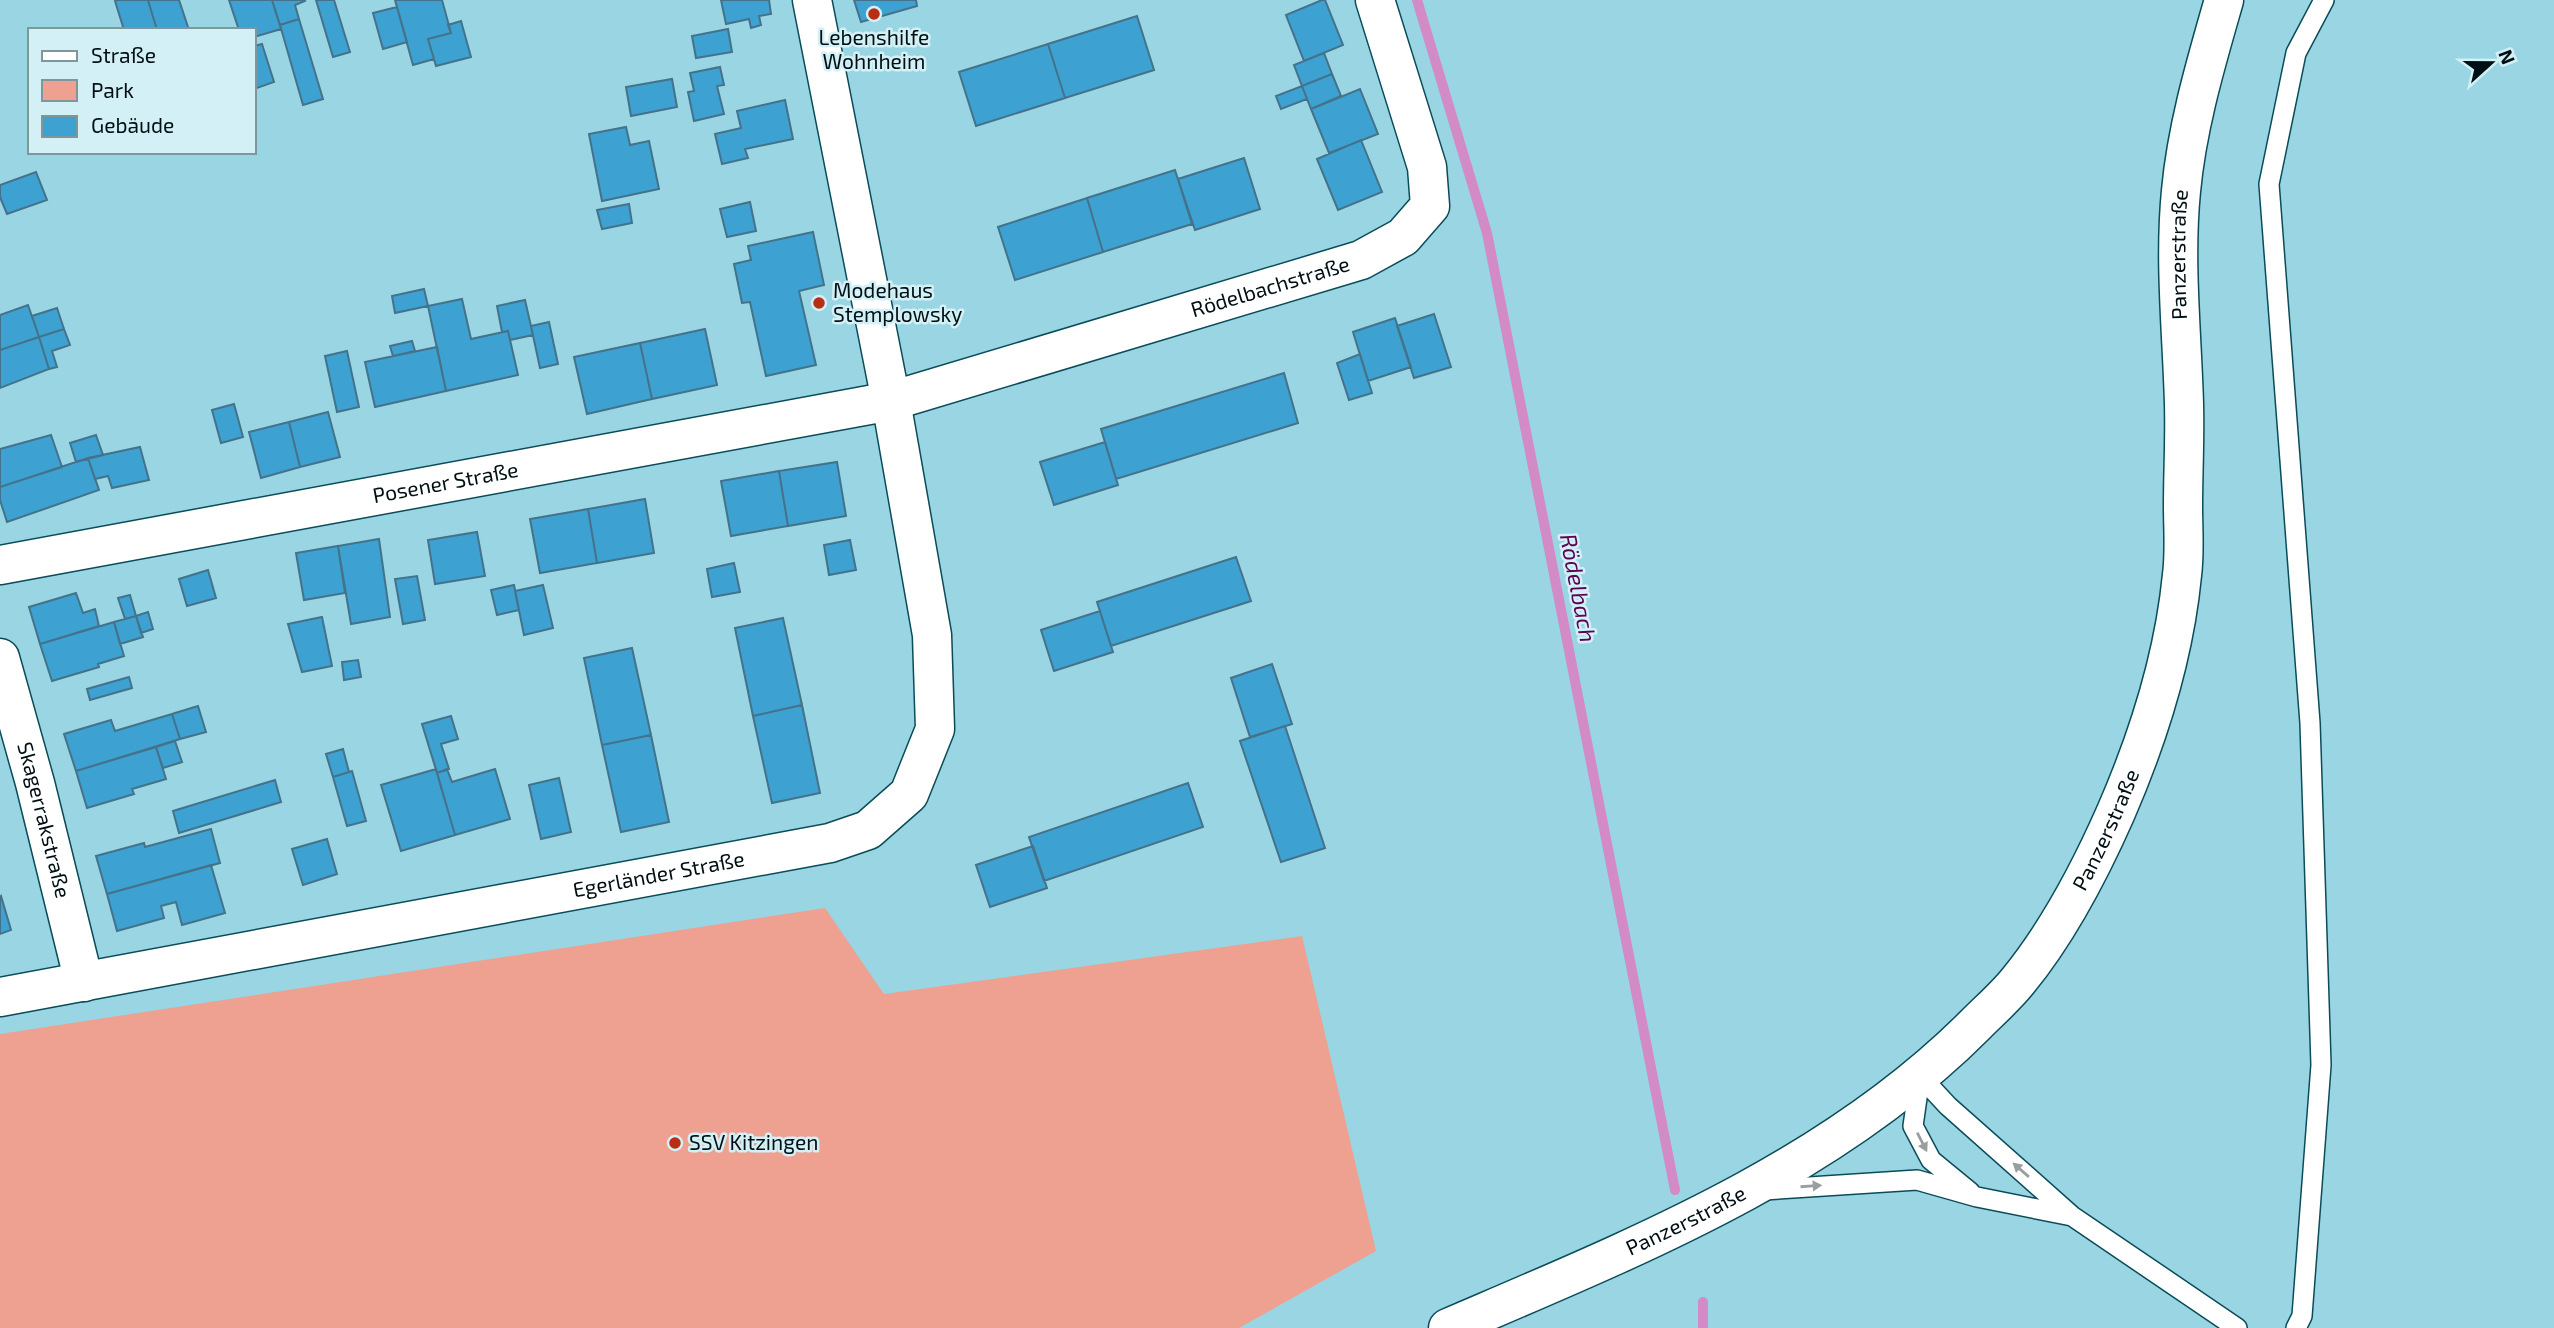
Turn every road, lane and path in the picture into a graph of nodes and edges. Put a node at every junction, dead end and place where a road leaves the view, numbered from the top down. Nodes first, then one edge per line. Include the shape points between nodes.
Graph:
1 (812, 0) edge
2 (1375, 0) edge
3 (2224, 0) edge
4 (2324, 0) edge
5 (891, 401) junction
6 (0, 565) edge
7 (0, 658) edge
8 (84, 982) junction
9 (0, 997) edge
10 (1920, 1076) junction
11 (1742, 1192) junction
12 (1977, 1197) junction
13 (2072, 1216) junction
14 (1448, 1328) edge
15 (2237, 1328) edge
16 (2296, 1328) edge

1 - 5 street, Egerländer Straße
2 - 5 street, Rödelbachstraße via 1427,167 1430,206 1403,237 1361,260
3 - 10 street, Panzerstraße via 2197,96 2181,189 2178,289 2184,406 2183,573 2158,699 2134,771 2102,844 2044,947 2016,984
4 - 16 lane via 2296,53 2269,184 2310,723 2320,1065 2302,1316
5 - 6 street, Posener Straße
5 - 8 street, Egerländer Straße via 933,635 935,729 909,794 868,830 806,848
7 - 8 street, Skagerrakstraße
8 - 9 street, Egerländer Straße
10 - 11 street, Panzerstraße via 1834,1140
10 -> 12 lane via 1913,1126 1931,1160
13 -> 10 lane
11 -> 12 lane via 1917,1181
11 - 14 street, Panzerstraße via 1632,1248
12 - 13 lane
13 - 15 lane

